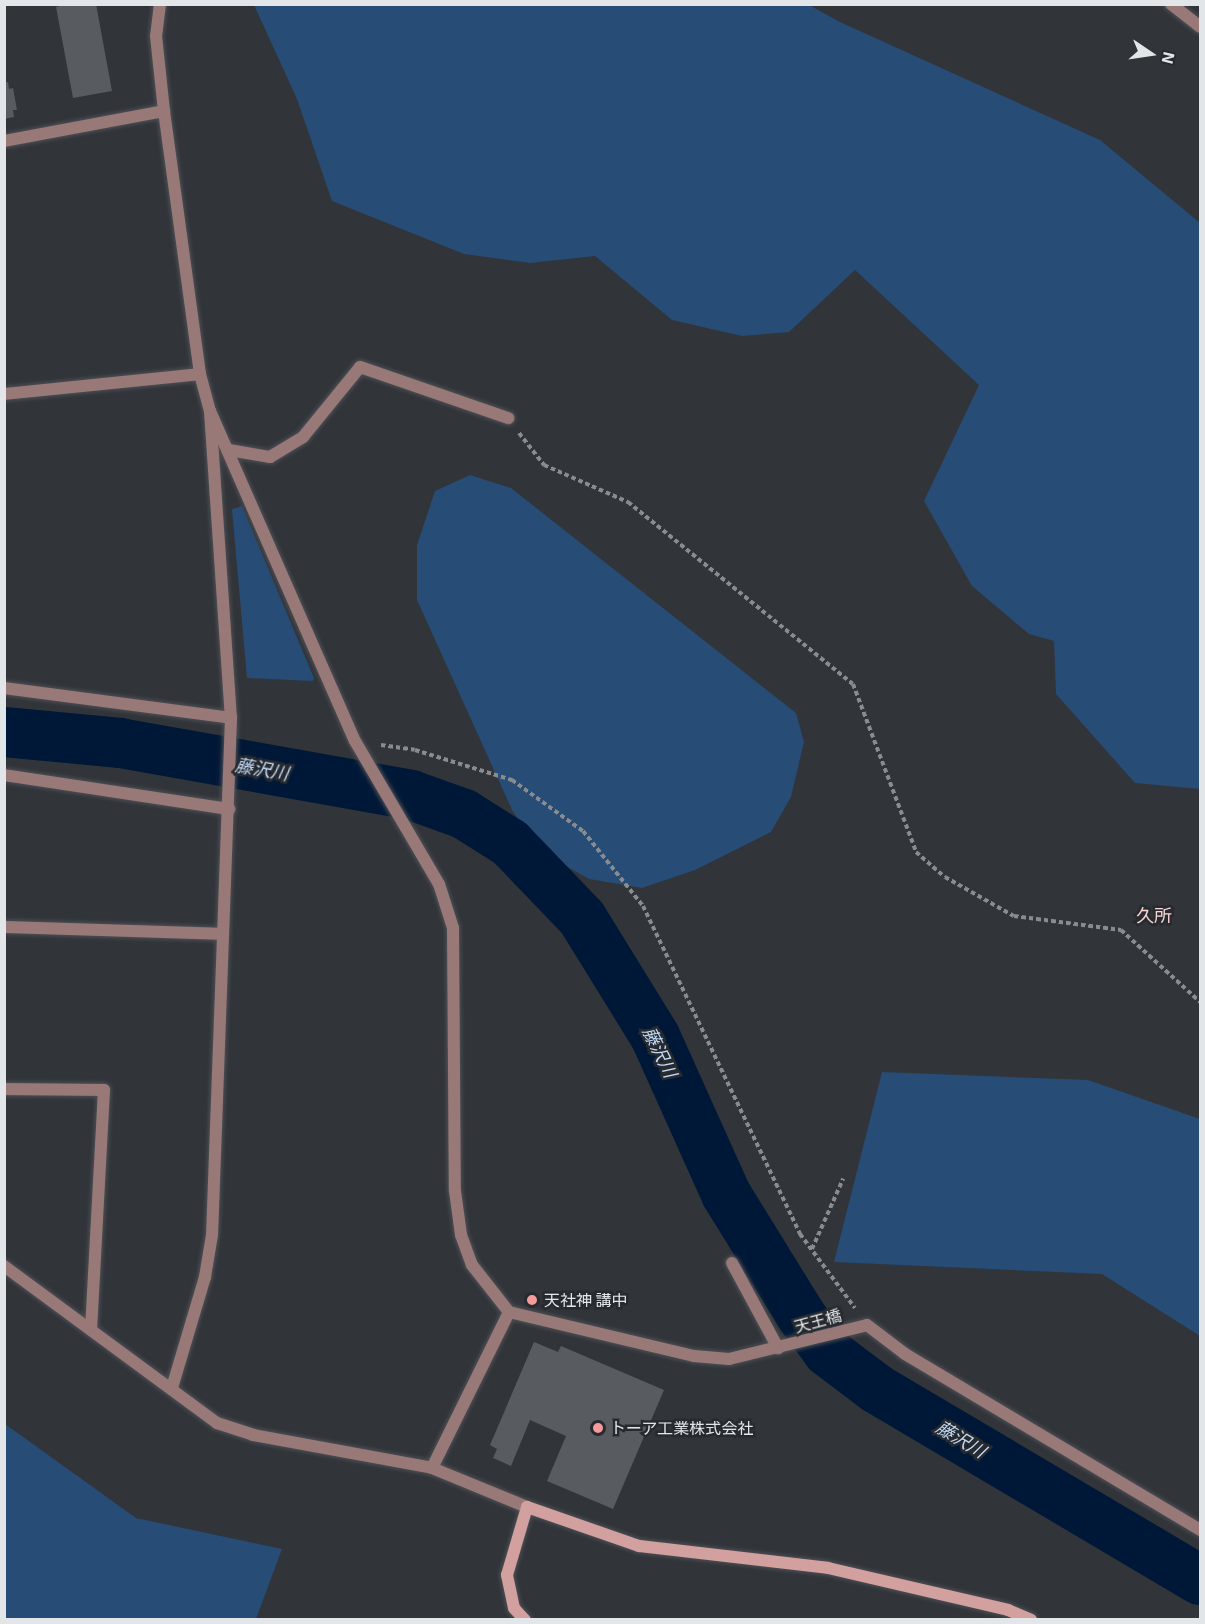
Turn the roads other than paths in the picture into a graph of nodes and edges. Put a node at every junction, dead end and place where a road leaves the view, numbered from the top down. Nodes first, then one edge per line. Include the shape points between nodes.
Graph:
1 (160, 4) edge
2 (1171, 4) edge
3 (1200, 27) edge
4 (164, 111) junction
5 (4, 141) edge
6 (200, 374) junction
7 (4, 394) edge
8 (210, 411) junction
9 (508, 418) road end
10 (229, 450) junction
11 (4, 688) edge
12 (231, 723) junction
13 (4, 775) edge
14 (229, 809) junction
15 (4, 927) edge
16 (221, 934) junction
17 (4, 1089) edge
18 (732, 1263) dead end
19 (4, 1266) edge
20 (509, 1312) junction
21 (91, 1330) junction
22 (778, 1348) junction
23 (172, 1388) junction
24 (432, 1468) junction
25 (527, 1507) junction
26 (1200, 1530) edge
27 (525, 1620) edge
28 (1031, 1620) edge

1 - 4 street via 156,36
2 - 3 street
4 - 5 street
4 - 6 street
6 - 7 street
6 - 8 street
8 - 10 street
8 - 12 street
9 - 10 street via 360,367 303,437 270,457
10 - 20 street via 355,741 439,884 453,928 455,1191 461,1235 472,1266
11 - 12 street
12 - 14 street
13 - 14 street
14 - 16 street
15 - 16 street
16 - 23 street via 212,1235 205,1277
17 - 21 street via 104,1090
18 - 22 street
19 - 21 street
20 - 22 street, 天王橋 via 694,1356 729,1359
20 - 24 street
21 - 23 street
22 - 26 street, 天王橋 via 867,1325 905,1354
23 - 24 street via 217,1423 253,1435
24 - 25 street
25 - 27 street via 507,1575 514,1608
25 - 28 street via 639,1546 828,1568 1008,1610

